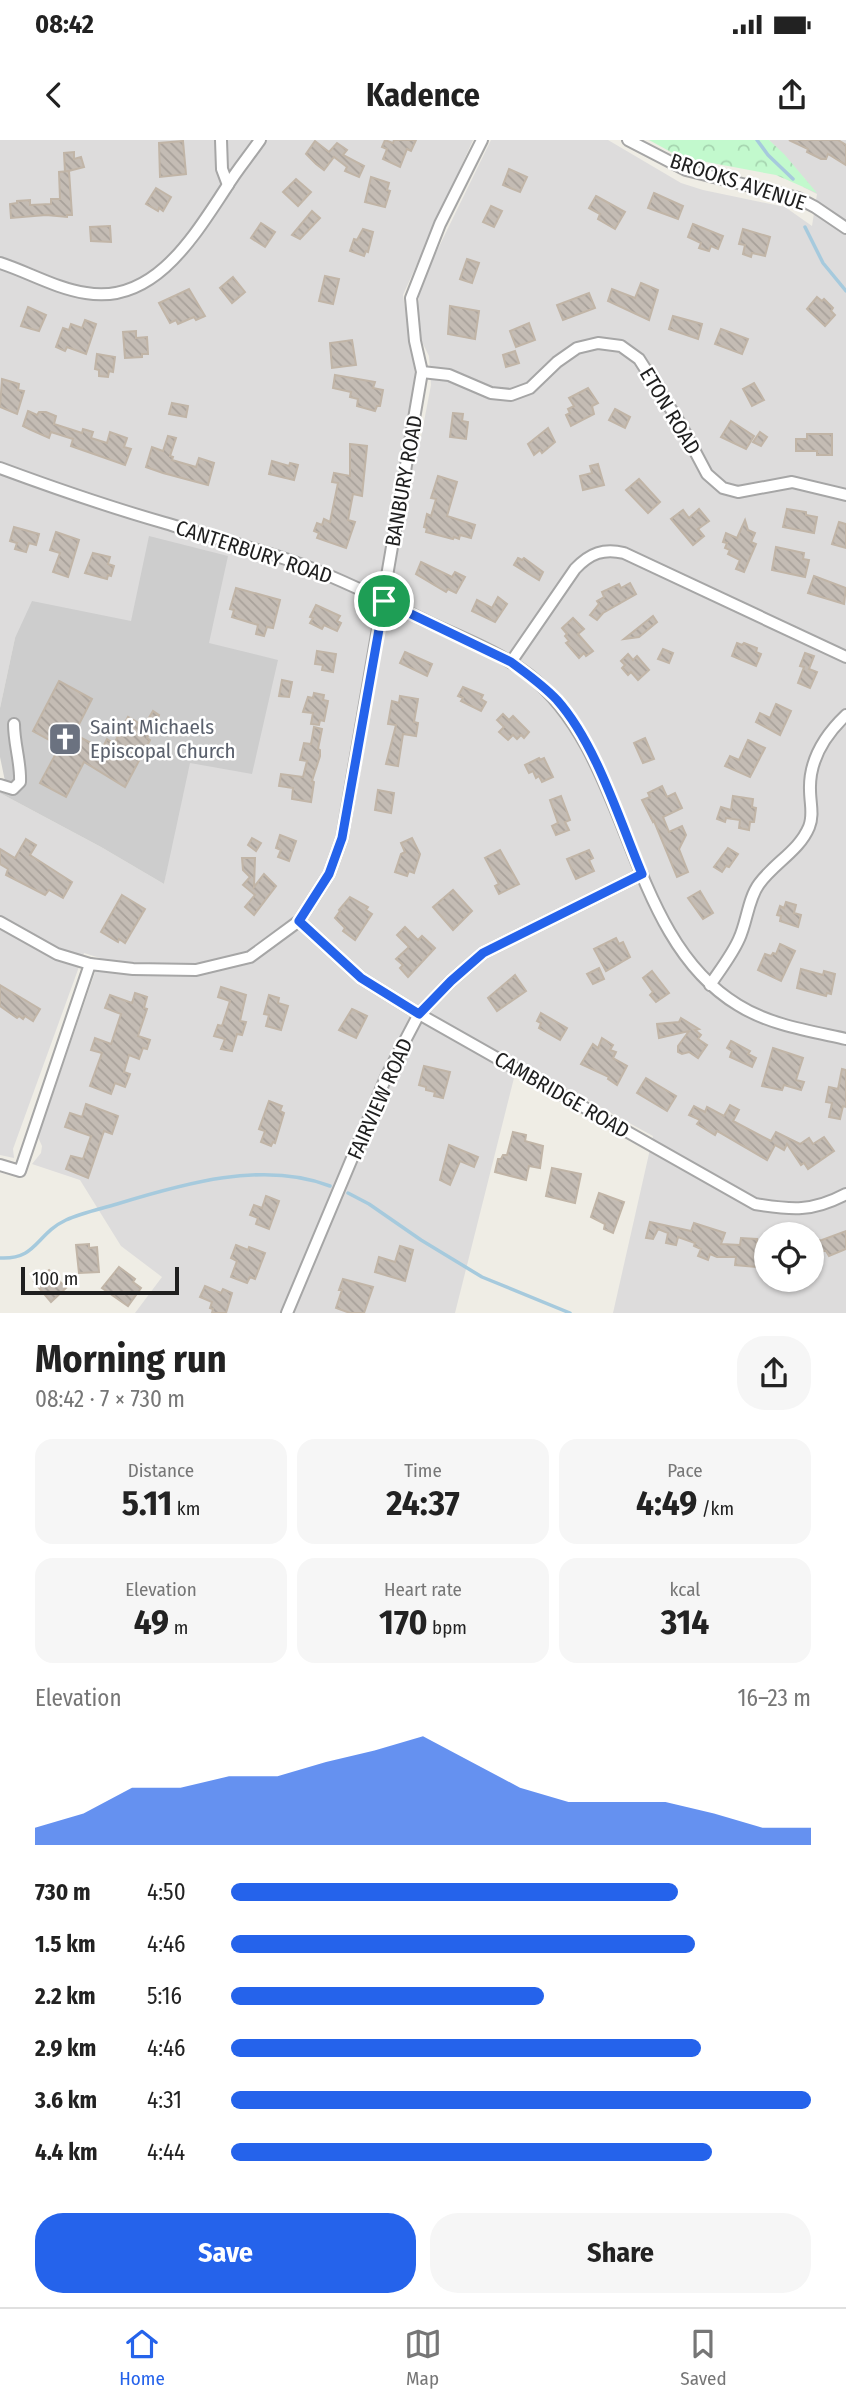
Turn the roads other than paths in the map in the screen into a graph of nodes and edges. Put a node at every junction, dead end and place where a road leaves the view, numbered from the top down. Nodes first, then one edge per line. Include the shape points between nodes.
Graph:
1 (220, 140) edge
2 (260, 140) edge
3 (482, 140) edge
4 (628, 140) edge
5 (228, 185) junction
6 (846, 228) edge
7 (0, 263) edge
8 (422, 372) junction
9 (0, 468) edge
10 (846, 495) edge
11 (384, 601) junction
12 (846, 657) edge
13 (511, 662) junction
14 (846, 715) edge
15 (14, 724) dead end
16 (0, 785) edge
17 (642, 874) junction
18 (299, 921) junction
19 (0, 922) edge
20 (90, 964) junction
21 (710, 985) junction
22 (419, 1014) junction
23 (846, 1039) edge
24 (0, 1165) edge
25 (846, 1194) edge
26 (287, 1313) edge

1 - 5 street
2 - 5 street
3 - 8 street, BANBURY ROAD via 440,224 411,298
4 - 6 street, BROOKS AVENUE via 686,170 798,198
5 - 7 street via 177,256 130,289 87,294
8 - 10 street, ETON ROAD via 449,375 491,393 510,394 530,388 577,348 598,343 621,346 639,359 707,474 723,488 738,492 792,482
8 - 11 street, BANBURY ROAD
9 - 11 street, CANTERBURY ROAD via 269,553
11 - 13 street, CANTERBURY ROAD
11 - 18 street, BANBURY ROAD via 342,838 329,874
12 - 13 street via 624,553 605,551 575,569
13 - 17 street, CANTERBURY ROAD via 546,689 577,728
14 - 21 street via 814,760 809,826 796,847 760,883 740,938
15 - 16 street via 20,782 13,789
17 - 21 street, CANTERBURY ROAD via 671,933
17 - 22 street, FAIRVIEW ROAD via 483,953
18 - 20 street, BANBURY ROAD via 250,957 196,971
18 - 22 street, CAMBRIDGE ROAD via 361,978
19 - 20 street, BANBURY ROAD via 57,954
20 - 24 street via 20,1171
21 - 23 street, CANTERBURY ROAD via 764,1018
22 - 25 street, CAMBRIDGE ROAD via 755,1204 813,1208
22 - 26 street, FAIRVIEW ROAD via 387,1075

